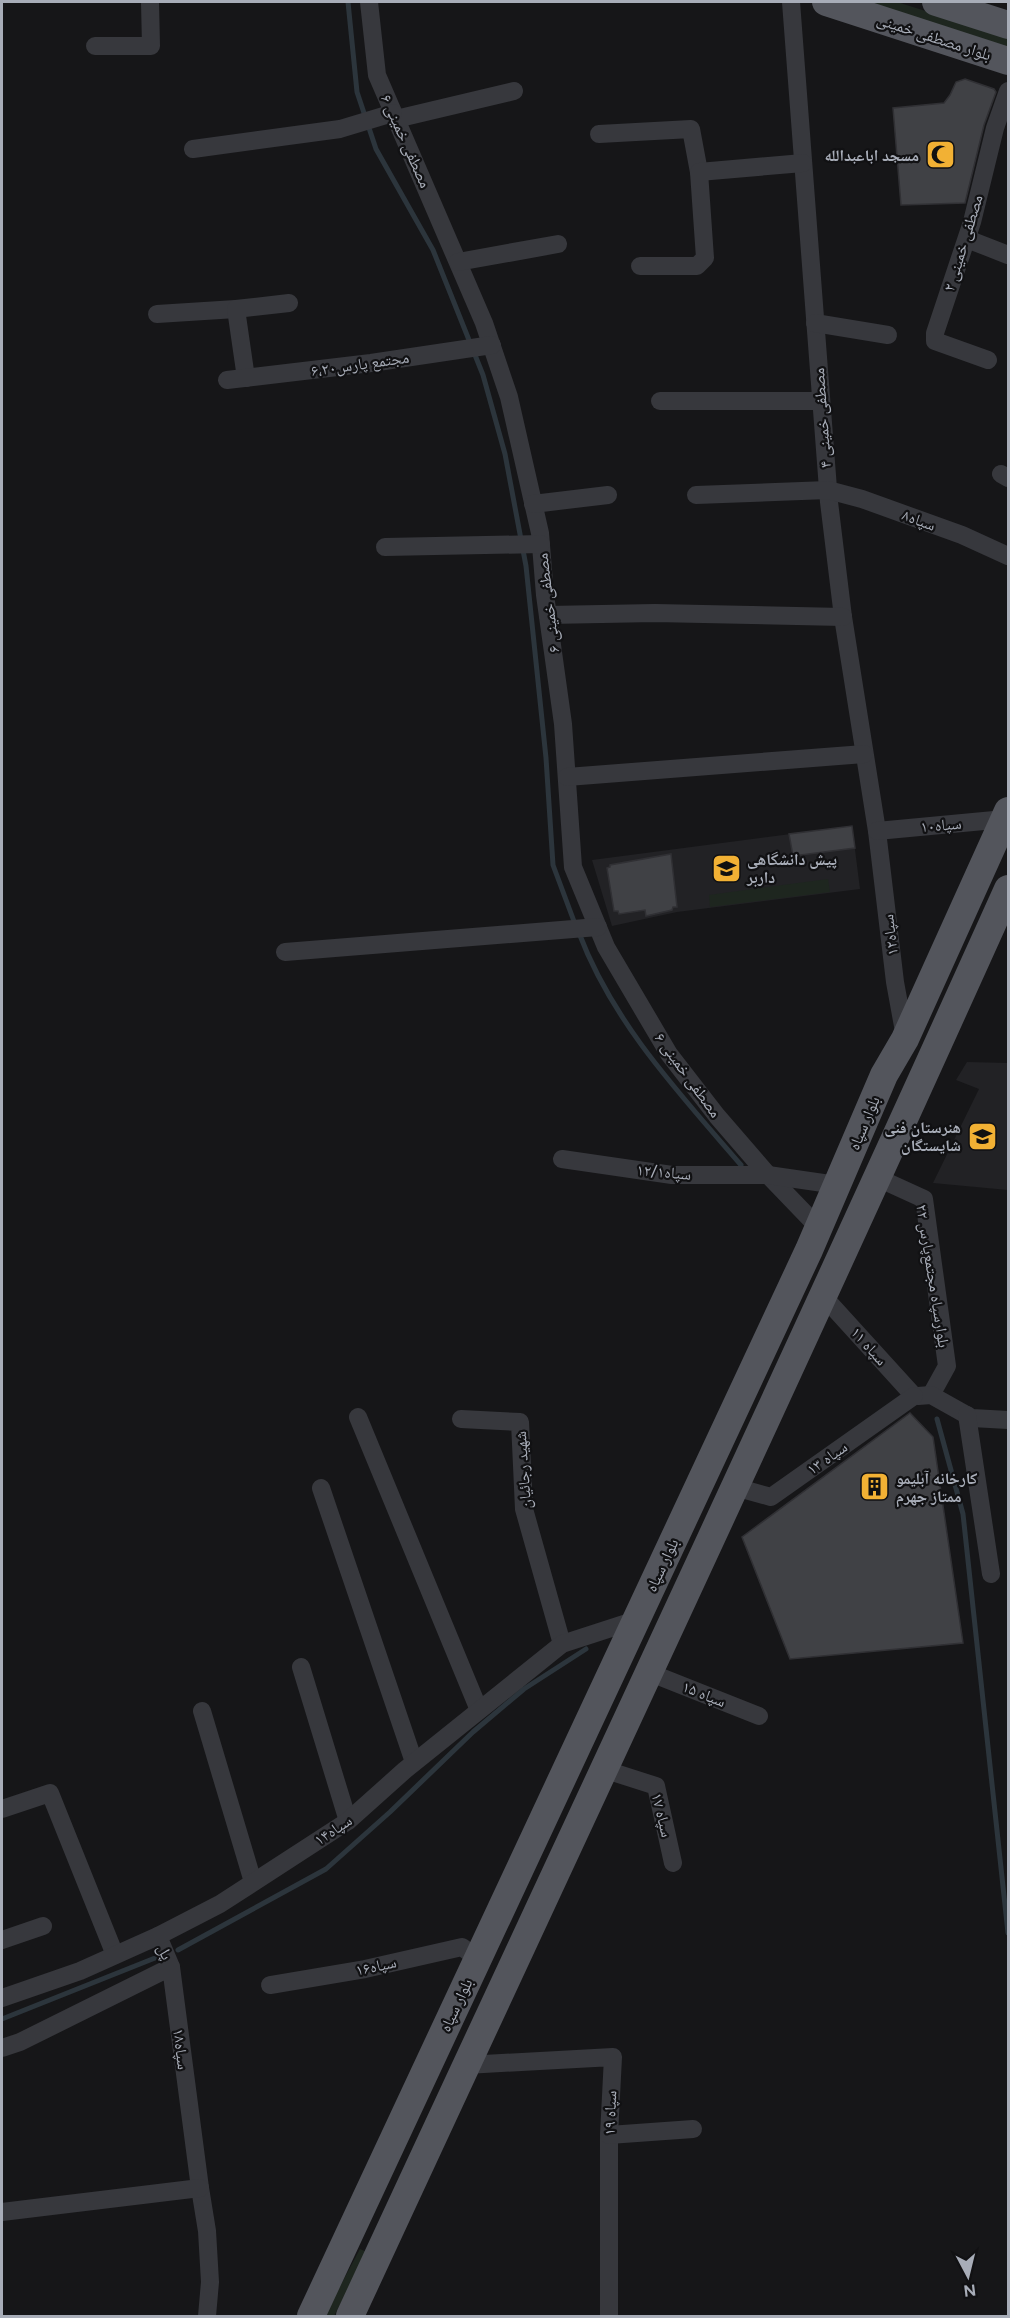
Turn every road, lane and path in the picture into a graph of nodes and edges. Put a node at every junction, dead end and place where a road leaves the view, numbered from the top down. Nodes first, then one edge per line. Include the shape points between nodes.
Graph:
1 (150, 2) edge
2 (369, 2) edge
3 (791, 2) edge
4 (826, 2) edge
5 (936, 2) edge
6 (1008, 25) edge
7 (95, 46) dead end
8 (1008, 61) edge
9 (514, 91) dead end
10 (1008, 91) edge
11 (395, 116) junction
12 (599, 134) dead end
13 (194, 149) dead end
14 (803, 163) junction
15 (699, 172) junction
16 (966, 239) junction
17 (558, 244) dead end
18 (1008, 255) edge
19 (458, 262) junction
20 (640, 266) dead end
21 (289, 303) dead end
22 (236, 309) junction
23 (157, 314) dead end
24 (816, 323) junction
25 (888, 335) dead end
26 (492, 345) junction
27 (988, 360) dead end
28 (246, 378) junction
29 (227, 380) dead end
30 (660, 401) dead end
31 (821, 401) junction
32 (828, 490) junction
33 (608, 495) dead end
34 (696, 495) dead end
35 (533, 504) junction
36 (541, 544) junction
37 (385, 547) dead end
38 (1008, 556) edge
39 (548, 615) junction
40 (843, 617) junction
41 (864, 754) junction
42 (567, 777) junction
43 (1007, 815) edge
44 (877, 831) junction
45 (1008, 889) edge
46 (598, 927) junction
47 (285, 952) dead end
48 (905, 1039) junction
49 (933, 1057) junction
50 (562, 1159) dead end
51 (768, 1175) junction
52 (878, 1178) junction
53 (837, 1185) junction
54 (819, 1228) junction
55 (824, 1297) junction
56 (922, 1396) junction
57 (967, 1415) junction
58 (358, 1417) dead end
59 (461, 1419) dead end
60 (1008, 1420) edge
61 (735, 1487) junction
62 (321, 1488) dead end
63 (991, 1574) dead end
64 (636, 1620) junction
65 (562, 1644) junction
66 (301, 1667) dead end
67 (648, 1672) junction
68 (479, 1710) junction
69 (202, 1711) dead end
70 (759, 1716) dead end
71 (414, 1762) junction
72 (603, 1769) junction
73 (2, 1809) edge
74 (348, 1821) junction
75 (673, 1863) dead end
76 (253, 1882) junction
77 (43, 1926) dead end
78 (158, 1936) junction
79 (2, 1941) edge
80 (115, 1955) junction
81 (478, 1959) junction
82 (171, 1967) junction
83 (270, 1985) dead end
84 (2, 1998) edge
85 (2, 2048) edge
86 (466, 2066) junction
87 (693, 2130) dead end
88 (609, 2135) junction
89 (200, 2188) junction
90 (2, 2212) edge
91 (207, 2316) edge
92 (311, 2316) edge
93 (350, 2316) edge
94 (609, 2316) edge

1 - 7 street via 151,46
2 - 11 street, مصطفی خمینی ۶ via 377,75
3 - 14 street, مصطفی خمینی ۴
4 - 8 main road, بلوار مصطفی خمینی
5 - 6 main road
9 - 11 street
10 - 16 street, مصطفی خمینی ۲
11 - 13 street via 340,129
11 - 19 street, مصطفی خمینی ۶
12 - 15 street via 691,129
14 - 15 street
14 - 24 street, مصطفی خمینی ۴
15 - 20 street via 705,258 697,267
16 - 18 street
16 - 27 street, مصطفی خمینی ۲ via 935,341
17 - 19 street
19 - 26 street, مصطفی خمینی ۶
21 - 22 street
22 - 23 street
22 - 28 street
24 - 25 street
24 - 31 street, مصطفی خمینی ۴
26 - 28 street, ۶،مجتمع پارس۲۰
26 - 35 street, مصطفی خمینی ۶ via 510,397
28 - 29 street, ۶،مجتمع پارس۲۰
30 - 31 street
31 - 32 street, مصطفی خمینی ۴
32 - 34 street, سپاه۸
32 - 38 street, سپاه۸ via 962,535
32 - 40 street, مصطفی خمینی ۴
33 - 35 street
35 - 36 street, مصطفی خمینی ۶
36 - 37 street
36 - 39 street, مصطفی خمینی ۶
39 - 40 street
39 - 42 street, مصطفی خمینی ۶
40 - 41 street, مصطفی خمینی ۴
41 - 42 street
41 - 44 street, مصطفی خمینی ۴
42 - 46 street, مصطفی خمینی ۶ via 573,867
43 - 44 street, سپاه۱۰
43 - 48 main road, بلوار سپاه
44 - 48 street, سپاه۱۲
45 - 49 main road, بلوار سپاه
46 - 47 street
46 - 51 street, مصطفی خمینی ۶ via 669,1054
48 - 49 main road
48 - 53 main road, بلوار سپاه via 884,1075
49 - 52 main road, بلوار سپاه
50 - 51 street, سپاه۱۲/۱ via 672,1175
51 - 53 street, سپاه۱۲/۱
51 - 54 street
52 - 55 main road, بلوار سپاه
52 - 56 street, بلوارسپاه مجتمع‌پارس ۲۲ via 924,1199 947,1366
53 - 54 main road, بلوار سپاه
54 - 64 main road, بلوار سپاه
55 - 56 street, سپاه ۱۱
55 - 61 main road, بلوار سپاه
56 - 57 street, سپاه ۱۱
56 - 61 street, سپاه ۱۳ via 771,1497
57 - 60 street
57 - 63 street
58 - 68 street
59 - 65 street, شهید رجائیان via 520,1422 524,1509
61 - 67 main road, بلوار سپاه
62 - 71 street
64 - 65 street, سپاه۱۴
64 - 81 main road, بلوار سپاه
65 - 68 street, سپاه۱۴
66 - 74 street
67 - 70 street, سپاه ۱۵
67 - 72 main road, بلوار سپاه
68 - 71 street, سپاه۱۴
69 - 76 street
71 - 74 street, سپاه۱۴
72 - 75 street, سپاه ۱۷ via 656,1786
72 - 86 main road, بلوار سپاه
73 - 80 street via 50,1793
74 - 76 street, سپاه۱۴
76 - 78 street, سپاه۱۴
77 - 79 street
78 - 80 street, سپاه۱۴
78 - 82 street, پل
80 - 84 street, سپاه۱۴
81 - 83 street, سپاه۱۶ via 462,1947
81 - 92 main road, بلوار سپاه
82 - 85 street
82 - 89 street, سپاه۱۸
86 - 88 street, سپاه ۱۹ via 612,2057
86 - 93 main road, بلوار سپاه
87 - 88 street
88 - 94 street, سپاه ۱۹
89 - 90 street
89 - 91 street, سپاه۱۸ via 210,2282

